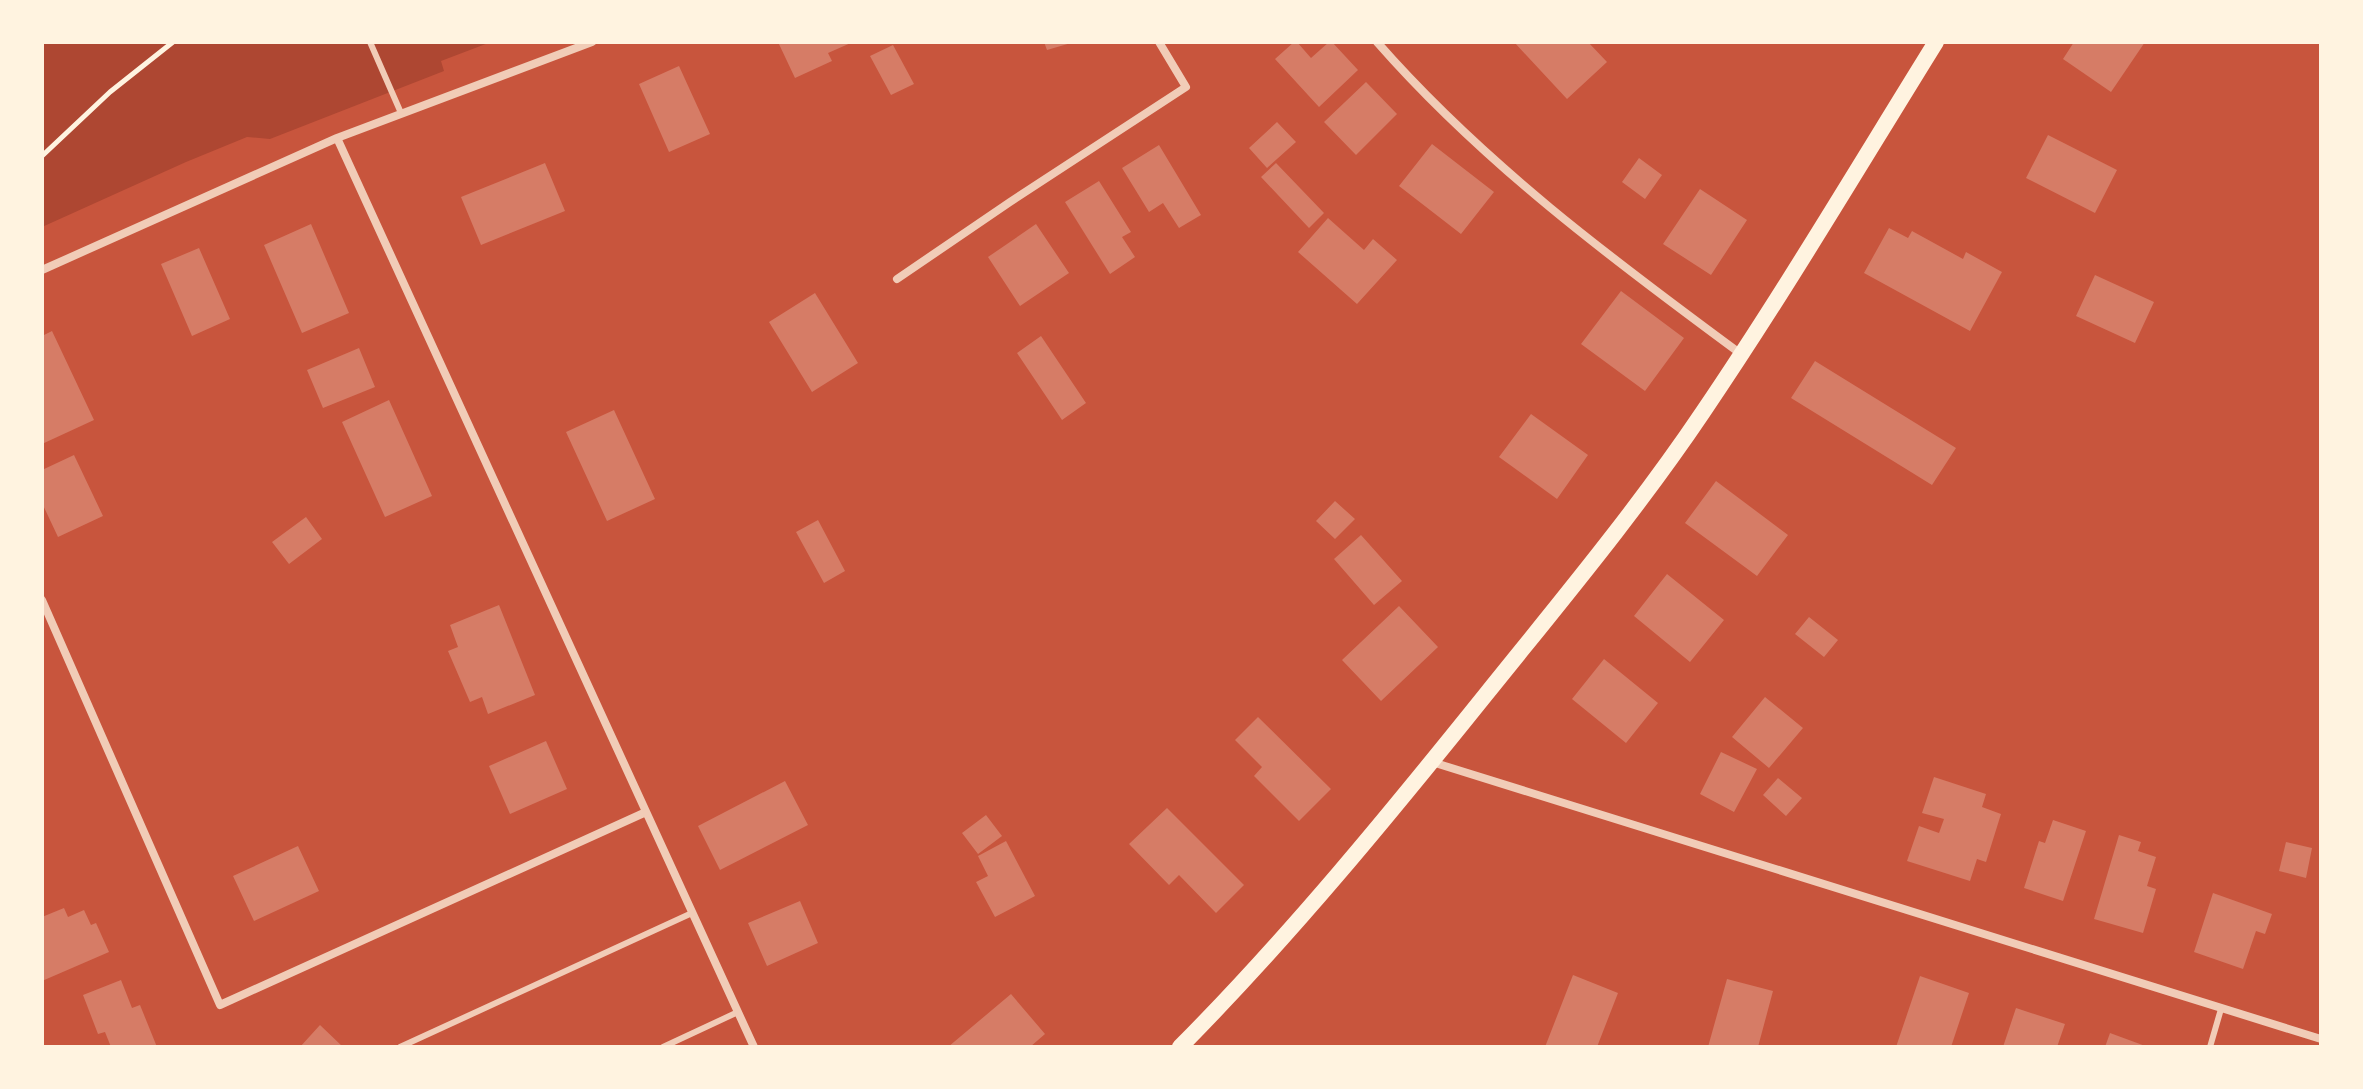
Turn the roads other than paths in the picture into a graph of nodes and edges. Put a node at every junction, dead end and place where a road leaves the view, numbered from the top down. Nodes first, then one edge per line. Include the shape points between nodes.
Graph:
1 (370, 42) edge
2 (592, 42) edge
3 (1159, 42) edge
4 (1377, 42) edge
5 (1936, 42) edge
6 (401, 113) junction
7 (337, 138) junction
8 (42, 270) edge
9 (897, 279) dead end
10 (1741, 354) junction
11 (42, 600) edge
12 (1432, 762) junction
13 (646, 812) junction
14 (692, 913) junction
15 (2221, 1009) junction
16 (738, 1012) junction
17 (2321, 1039) edge
18 (400, 1047) edge
19 (663, 1047) edge
20 (754, 1047) edge
21 (1180, 1047) edge
22 (2210, 1047) edge

1 - 6 lane
2 - 6 street
3 - 9 street via 1186,87
4 - 10 street via 1510,174
5 - 10 main road
6 - 7 street
7 - 8 street
7 - 13 street
10 - 12 main road via 1616,532
11 - 13 street via 220,1005
12 - 15 street
12 - 21 main road via 1328,887
13 - 14 street
14 - 16 street
14 - 18 lane
15 - 17 street
15 - 22 lane
16 - 19 lane
16 - 20 street

